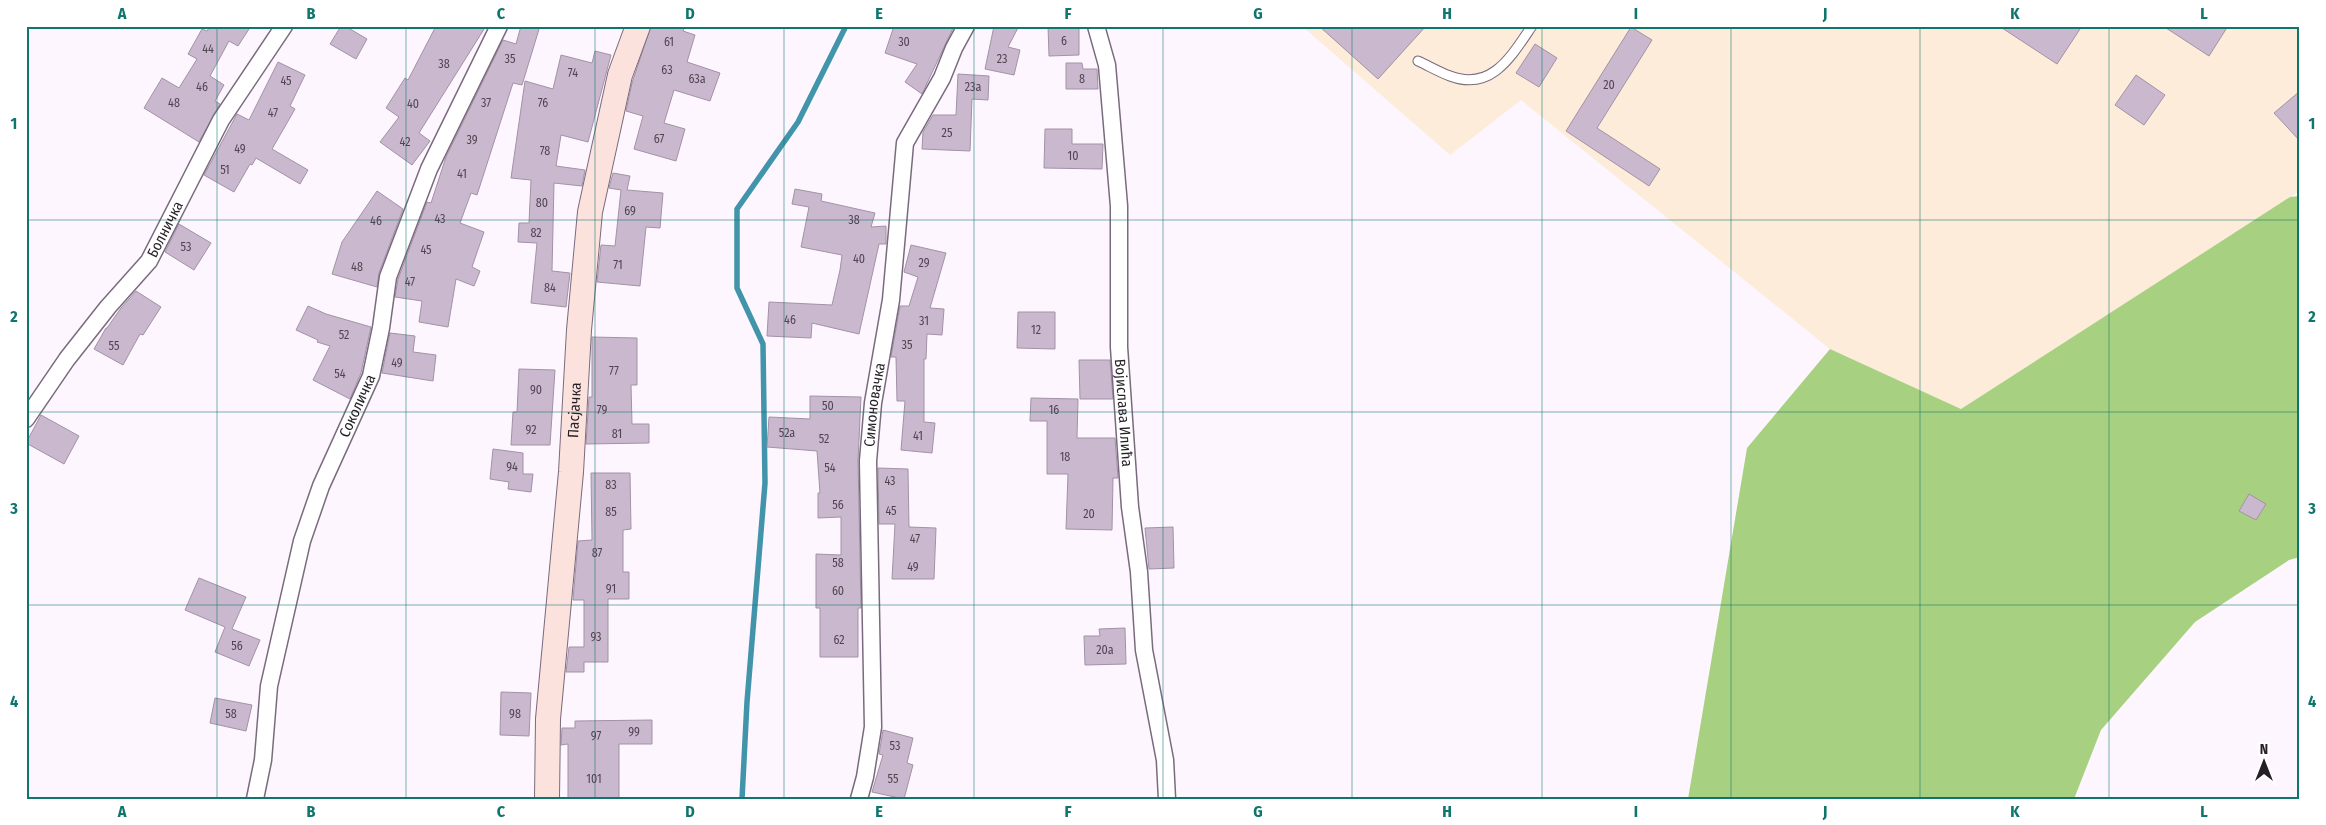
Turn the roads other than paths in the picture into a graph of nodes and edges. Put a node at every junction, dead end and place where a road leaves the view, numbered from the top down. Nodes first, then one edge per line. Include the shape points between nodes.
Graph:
1 (284, 26) edge
2 (499, 26) edge
3 (638, 26) edge
4 (966, 26) edge
5 (1096, 26) edge
6 (1532, 26) edge
7 (1418, 61) dead end
8 (26, 419) edge
9 (255, 799) edge
10 (547, 799) edge
11 (858, 799) edge
12 (1166, 799) edge

1 - 8 street, Болничка via 221,120 149,261 67,359
2 - 9 street, Соколичка via 429,168 388,278 382,328 371,376 321,486 302,541 268,686
3 - 10 main road, Пасјачка via 620,75 589,221 571,472 548,719
4 - 11 street, Симоновачка via 942,78 905,143 891,300 873,403 868,461 873,727 866,777
5 - 12 street, Војислава Илића via 1107,65 1119,206 1119,348 1130,507 1139,572 1144,650 1164,760
6 - 7 lane via 1503,67 1484,77 1462,79

